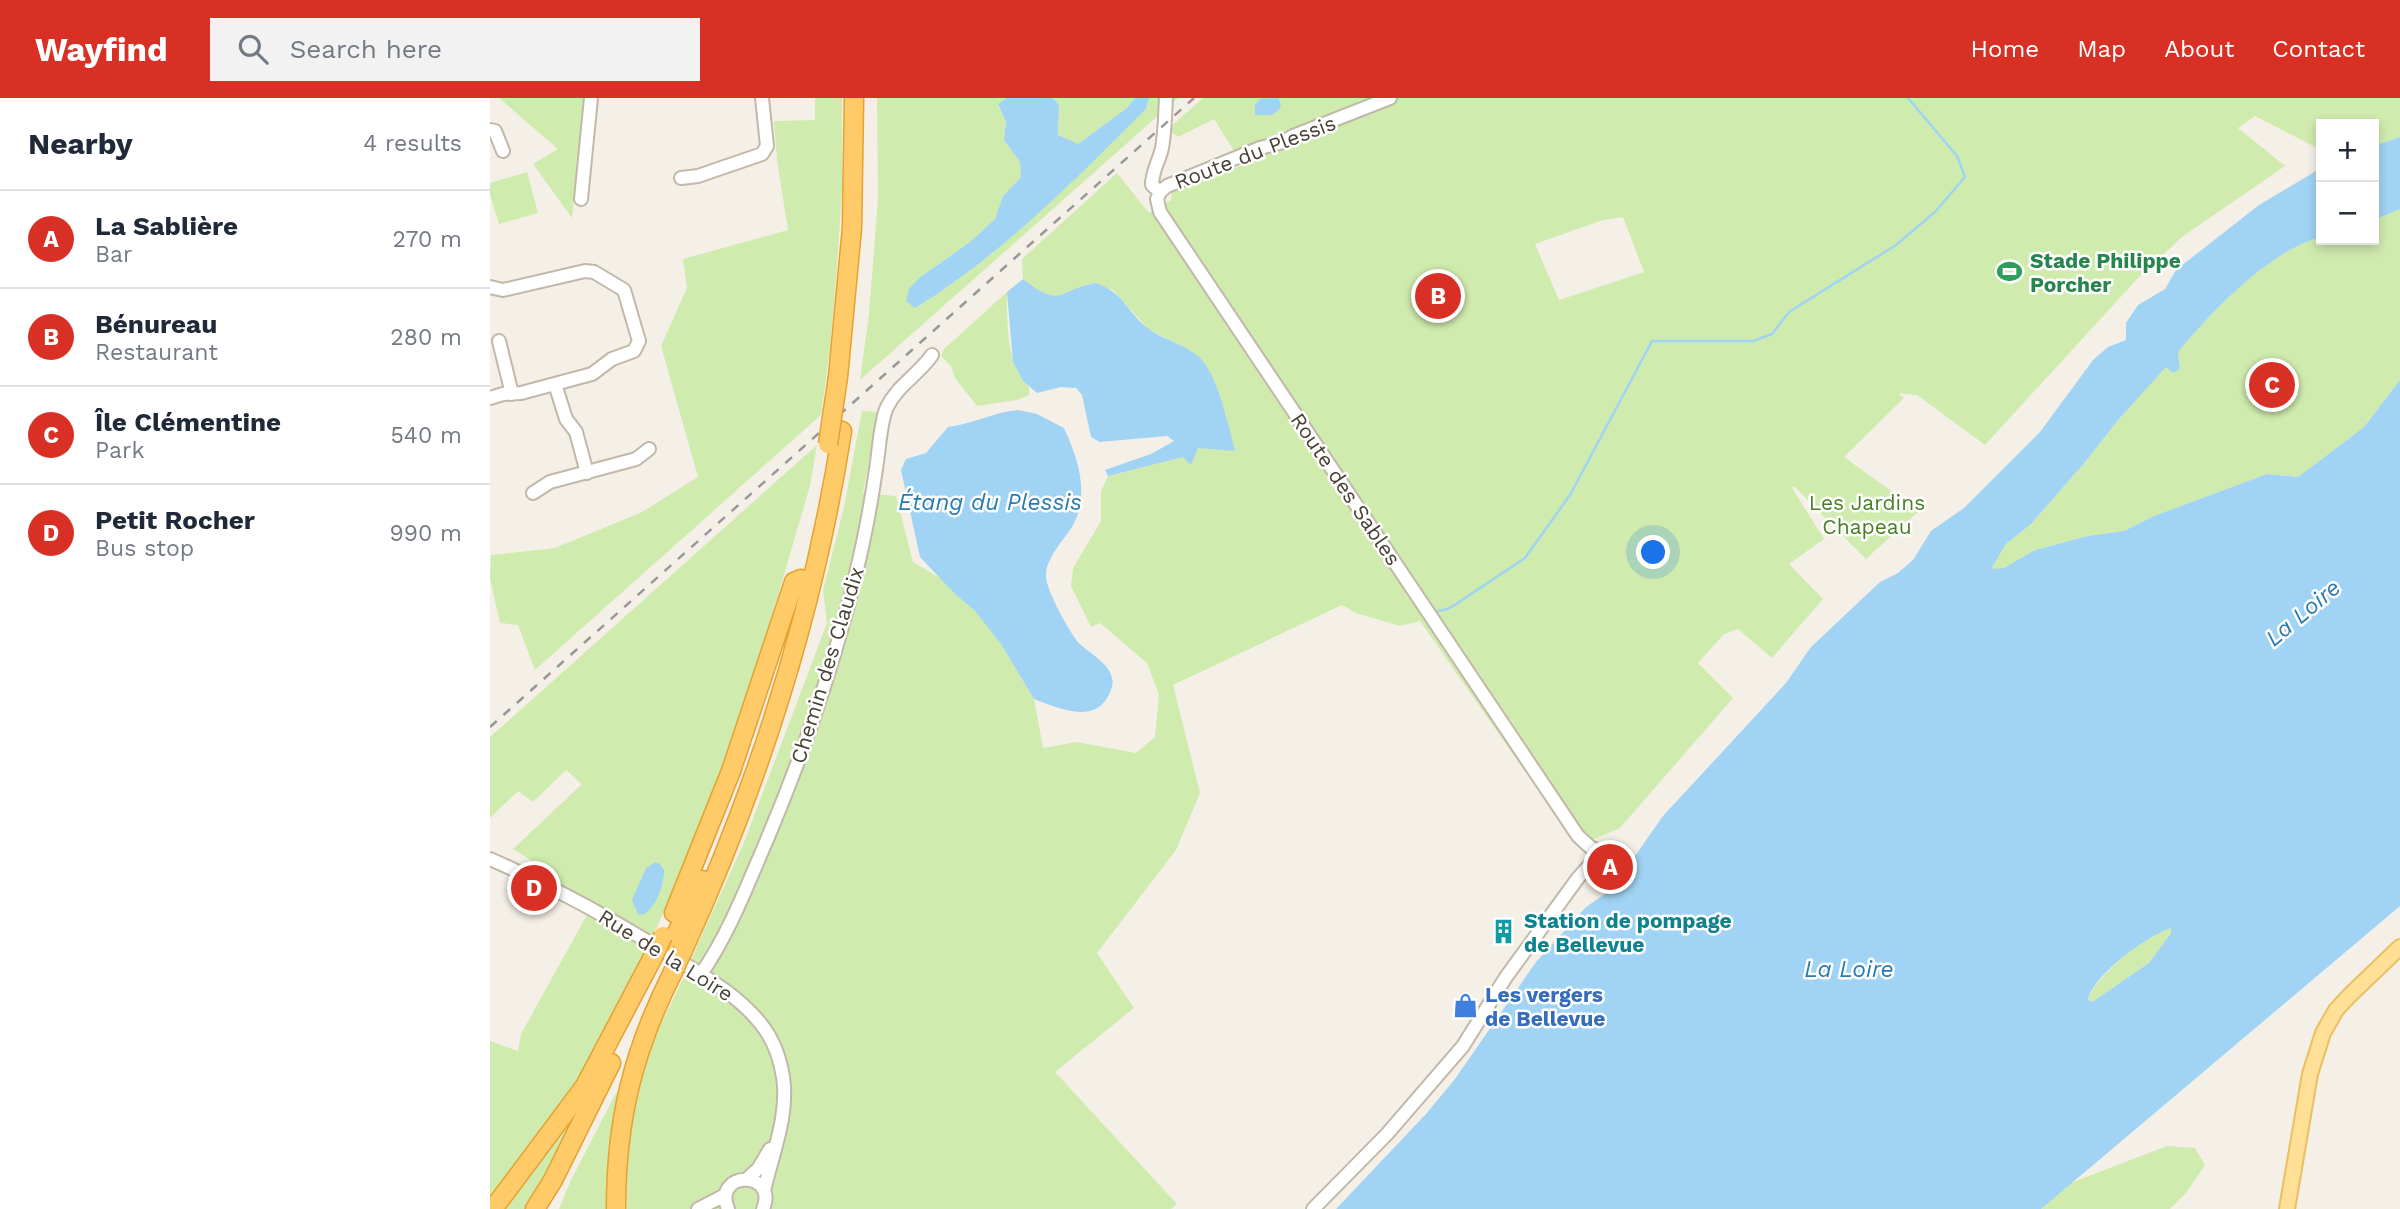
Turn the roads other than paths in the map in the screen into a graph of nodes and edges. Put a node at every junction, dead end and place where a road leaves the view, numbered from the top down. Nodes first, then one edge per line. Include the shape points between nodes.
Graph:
1 (591, 98) edge
2 (762, 98) edge
3 (854, 98) edge
4 (865, 98) edge
5 (1166, 98) edge
6 (1390, 98) edge
7 (490, 130) edge
8 (503, 151) dead end
9 (681, 178) dead end
10 (1160, 192) junction
11 (581, 199) dead end
12 (490, 287) edge
13 (499, 341) dead end
14 (932, 355) dead end
15 (844, 377) junction
16 (555, 384) junction
17 (512, 394) junction
18 (490, 398) edge
19 (649, 449) dead end
20 (587, 473) junction
21 (533, 493) dead end
22 (490, 859) edge
23 (673, 943) junction
24 (2400, 947) edge
25 (663, 964) junction
26 (701, 975) junction
27 (662, 994) junction
28 (775, 1142) junction
29 (747, 1179) junction
30 (764, 1191) junction
31 (725, 1195) junction
32 (493, 1209) edge
33 (535, 1209) edge
34 (550, 1209) edge
35 (616, 1209) edge
36 (698, 1209) edge
37 (728, 1209) edge
38 (763, 1209) edge
39 (1314, 1209) edge
40 (2287, 1209) edge

1 - 11 street
2 - 9 street via 767,146 762,154
3 - 15 highway
4 - 15 highway via 863,227
5 - 10 street, Route des Sables via 1160,158 1152,173 1152,185
6 - 10 street, Route du Plessis
7 - 8 street via 495,131
10 - 39 street, Route des Sables via 1160,212 1587,854 1578,878 1463,1046
12 - 16 street via 503,290 585,271 624,290 639,341 634,351 612,359 592,374
13 - 17 street
14 - 26 street, Chemin des Claudix via 886,408 856,571 812,722 748,884
15 - 23 highway, bridge via 801,579 794,582
15 - 23 highway via 842,431 824,534 784,687 732,836
16 - 17 street
16 - 20 street via 566,419 576,432
17 - 18 street
19 - 20 street via 636,459
20 - 21 street via 550,482
22 - 26 street, Rue de la Loire via 589,906
23 - 25 highway, bridge
23 - 25 highway, bridge
24 - 40 main road via 2348,996 2323,1033 2310,1074
25 - 27 highway
25 - 32 highway via 585,1086
25 - 33 highway
26 - 28 street, Rue de la Loire via 746,1007 776,1048 785,1105
27 - 34 highway
27 - 35 highway via 625,1102
28 - 29 street, Rue de la Loire
28 - 30 street, Rue de la Loire
29 - 30 street
29 - 31 street, Rue de la Loire via 732,1184
30 - 38 street, Rue de la Loire
31 - 36 street, Rue de la Loire
31 - 37 street

